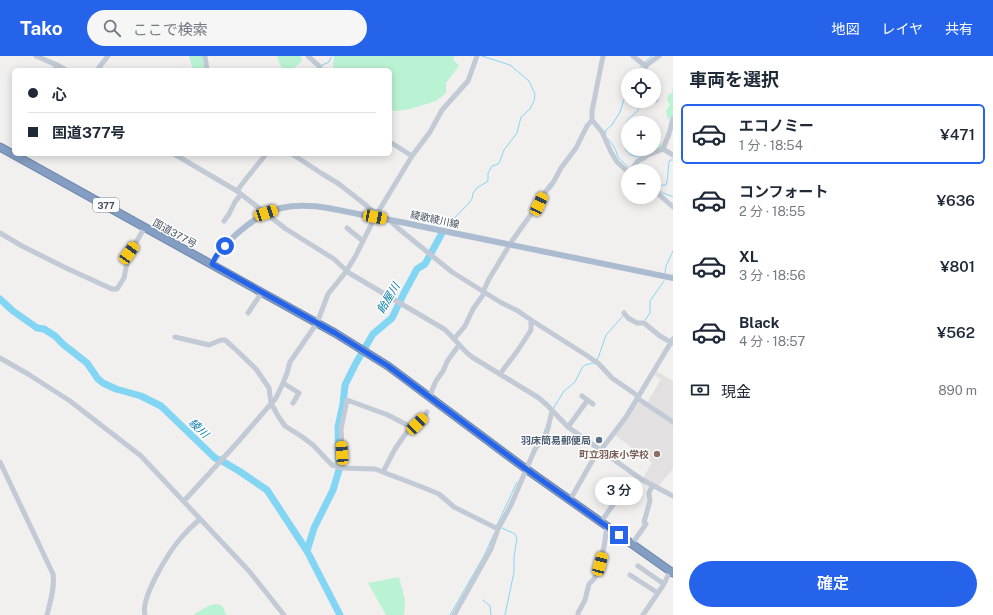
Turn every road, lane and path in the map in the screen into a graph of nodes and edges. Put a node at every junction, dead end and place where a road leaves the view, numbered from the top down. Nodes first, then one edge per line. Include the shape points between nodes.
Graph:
1 (36, 56) edge
2 (108, 56) edge
3 (205, 56) edge
4 (308, 56) edge
5 (477, 56) edge
6 (603, 56) edge
7 (633, 56) edge
8 (659, 56) edge
9 (43, 57) edge
10 (57, 65) junction
11 (644, 65) junction
12 (55, 68) edge
13 (62, 68) edge
14 (99, 68) edge
15 (207, 68) edge
16 (320, 68) edge
17 (646, 68) edge
18 (673, 118) edge
19 (592, 120) junction
20 (392, 143) edge
21 (0, 146) edge
22 (663, 149) junction
23 (12, 153) edge
24 (673, 155) edge
25 (18, 156) edge
26 (177, 156) edge
27 (264, 156) edge
28 (296, 156) edge
29 (412, 156) junction
30 (636, 164) edge
31 (621, 165) edge
32 (239, 193) junction
33 (661, 196) edge
34 (673, 207) edge
35 (266, 213) junction
36 (376, 216) junction
37 (389, 220) junction
38 (224, 221) dead end
39 (145, 227) junction
40 (347, 228) dead end
41 (0, 233) edge
42 (363, 241) junction
43 (510, 245) junction
44 (212, 264) junction
45 (346, 271) junction
46 (673, 278) edge
47 (262, 292) junction
48 (483, 292) junction
49 (248, 313) dead end
50 (625, 314) dead end
51 (531, 320) junction
52 (317, 324) junction
53 (175, 337) dead end
54 (454, 339) junction
55 (672, 341) edge
56 (459, 345) junction
57 (0, 358) edge
58 (500, 374) junction
59 (283, 383) junction
60 (582, 396) dead end
61 (638, 397) junction
62 (431, 398) junction
63 (587, 401) junction
64 (271, 403) junction
65 (293, 403) dead end
66 (593, 404) dead end
67 (552, 411) junction
68 (427, 412) dead end
69 (673, 422) edge
70 (411, 426) junction
71 (568, 427) junction
72 (602, 450) junction
73 (0, 462) edge
74 (342, 468) junction
75 (526, 469) junction
76 (383, 472) junction
77 (652, 486) junction
78 (624, 489) dead end
79 (673, 496) edge
80 (186, 499) junction
81 (570, 500) junction
82 (200, 519) junction
83 (604, 524) junction
84 (497, 528) junction
85 (632, 544) junction
86 (638, 566) dead end
87 (647, 572) junction
88 (672, 572) edge
89 (630, 575) dead end
90 (641, 581) junction
91 (664, 584) junction
92 (658, 593) junction
93 (47, 615) edge
94 (144, 615) edge
95 (284, 615) edge
96 (454, 615) edge
97 (578, 615) edge
98 (643, 615) edge

1 - 9 street
2 - 14 street
3 - 15 street
4 - 16 street
5 - 29 street via 468,81 442,110
6 - 19 street
7 - 11 street
8 - 11 street
9 - 10 street
10 - 12 street
10 - 13 street
11 - 17 street
18 - 22 street via 670,134
19 - 31 street
19 - 43 street
20 - 29 street
21 - 23 highway, 国道377号 / 377
22 - 24 street
22 - 30 street
25 - 39 highway, 国道377号 / 377
26 - 32 street
27 - 32 street via 244,180
28 - 36 street via 339,184
29 - 36 street
32 - 35 street
32 - 38 street
33 - 34 street
35 - 36 main road, 綾歌綾川線 via 280,208 302,206
35 - 44 main road, 綾歌綾川線 via 252,221 231,240
35 - 45 street via 286,229 334,259
36 - 37 main road, 綾歌綾川線
36 - 42 street
37 - 43 main road, 綾歌綾川線
37 - 48 street via 452,272
39 - 41 street via 129,253 124,278 117,289 66,268
39 - 44 highway, 国道377号 / 377
40 - 42 street
42 - 45 street
43 - 46 main road, 綾歌綾川線
43 - 48 street
44 - 47 highway, 国道377号 / 377
45 - 52 street via 328,294
45 - 54 street via 444,329
47 - 49 street
47 - 52 highway, 国道377号 / 377
48 - 51 street
48 - 54 street via 465,326
50 - 55 street
51 - 58 street via 531,330
51 - 61 street via 598,363 612,378
52 - 59 street via 290,362
52 - 62 highway, 国道377号 / 377 via 388,366
53 - 64 street via 210,345 225,340 256,369 269,388
54 - 56 street
55 - 61 street
56 - 58 street via 472,357
56 - 62 street via 436,381
57 - 80 street via 70,401 107,429 141,456
58 - 67 street via 539,398
59 - 64 street
59 - 65 street via 299,393
60 - 63 street
61 - 69 street
61 - 72 street
62 - 75 highway, 国道377号 / 377
63 - 66 street
63 - 71 street
64 - 74 street via 285,426 313,445 332,465
64 - 80 street
67 - 71 street
67 - 75 street via 546,436 535,448
68 - 70 street via 417,424
70 - 74 street via 347,400 341,429
70 - 76 street
71 - 72 street
72 - 77 street
72 - 81 street via 595,456
73 - 93 street via 53,574 53,588
74 - 76 street via 375,469
75 - 81 highway, 国道377号 / 377
75 - 84 street via 511,505
76 - 84 street via 439,494 454,507
77 - 79 street
77 - 85 street via 644,522 646,524
78 - 83 street
80 - 82 street
81 - 83 highway, 国道377号 / 377
82 - 94 street via 179,540 162,565 144,604
82 - 95 street via 249,570
83 - 85 highway, 国道377号 / 377
83 - 97 street via 604,547 597,573 589,584
84 - 96 street via 491,549
85 - 88 highway, 国道377号 / 377
86 - 87 street
87 - 90 street
87 - 91 street
88 - 91 street
89 - 90 street
90 - 92 street
91 - 92 street
92 - 98 street

